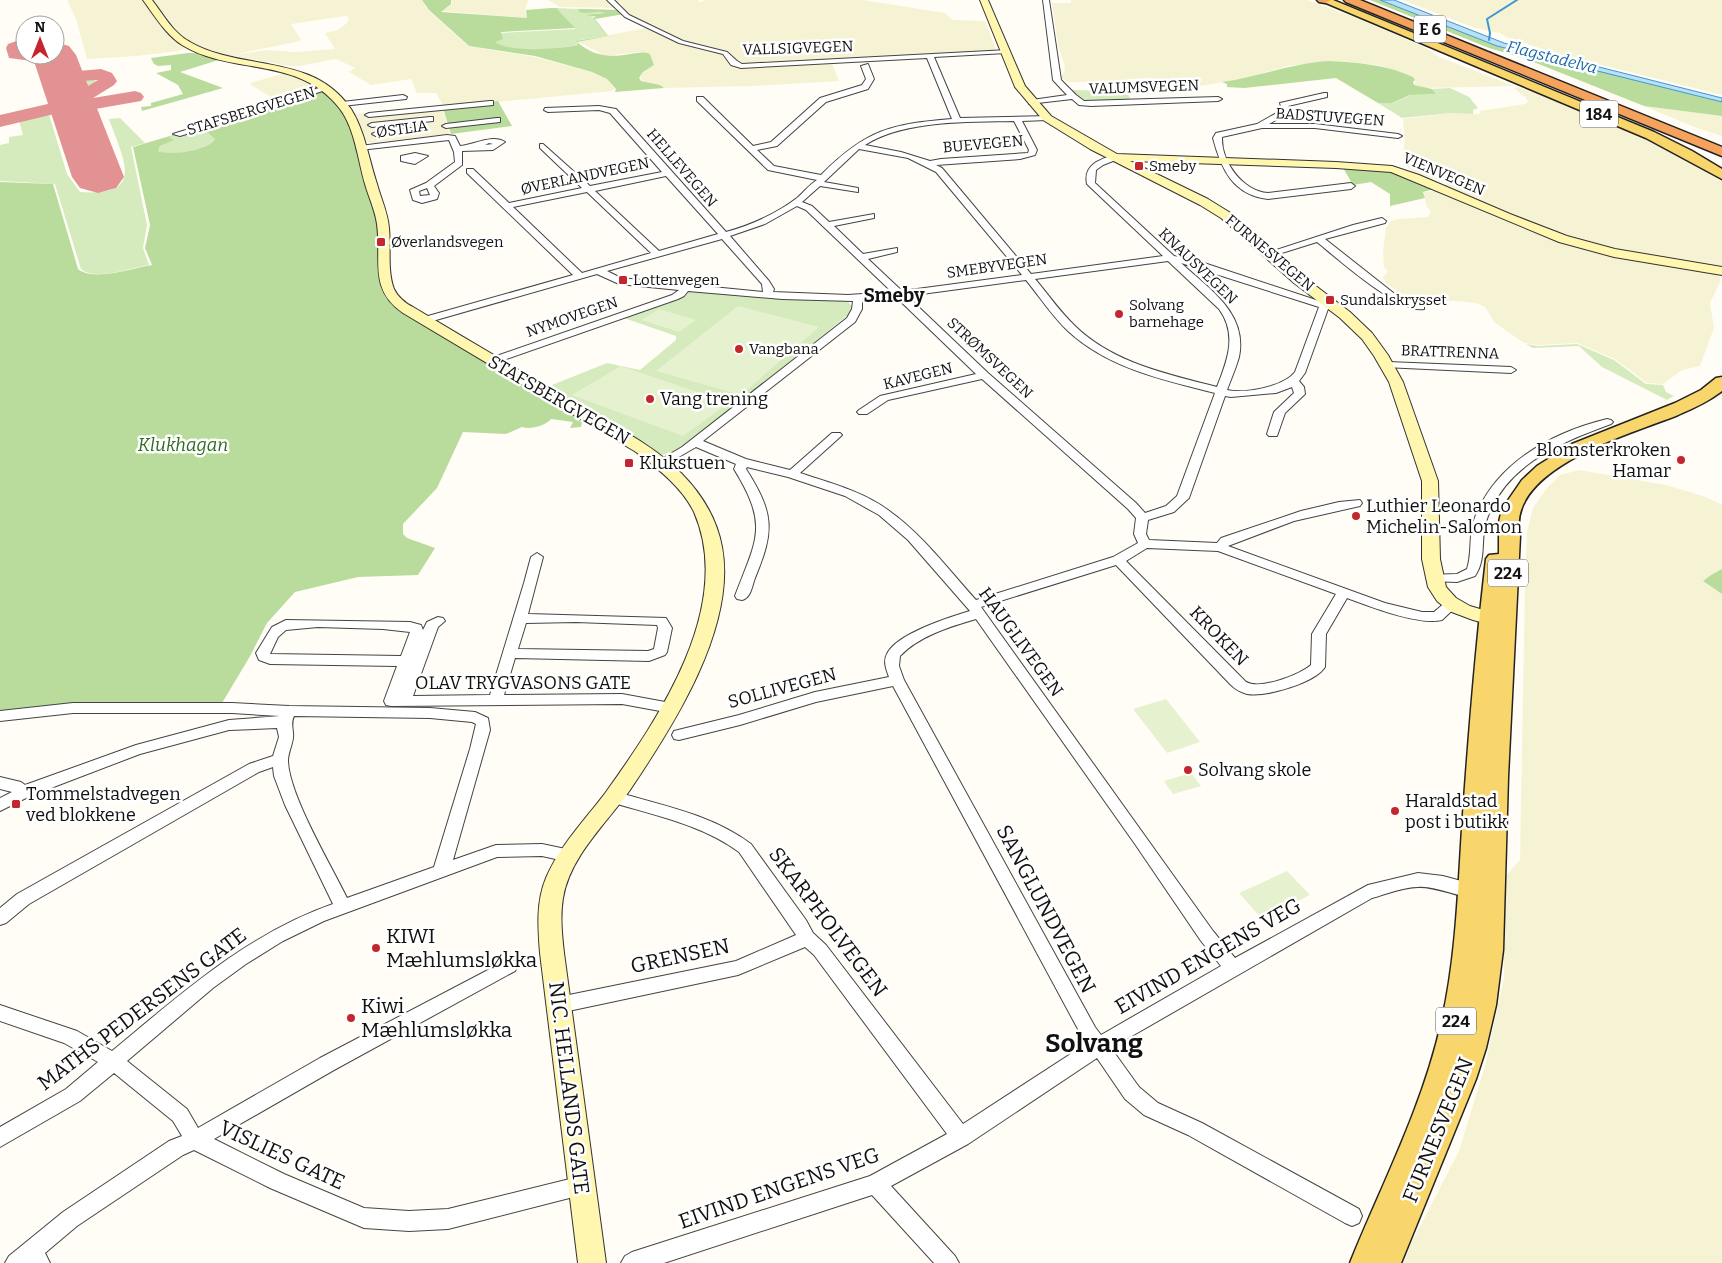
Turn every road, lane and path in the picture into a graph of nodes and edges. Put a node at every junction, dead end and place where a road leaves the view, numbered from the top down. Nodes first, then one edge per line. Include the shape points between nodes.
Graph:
1 (148, 0) edge
2 (610, 0) edge
3 (984, 0) edge
4 (1046, 0) edge
5 (1324, 0) edge
6 (1350, 0) edge
7 (1360, 0) edge
8 (1006, 52) junction
9 (930, 56) junction
10 (865, 66) dead end
11 (325, 89) junction
12 (1324, 95) dead end
13 (403, 97) dead end
14 (1073, 97) junction
15 (700, 99) dead end
16 (1218, 99) dead end
17 (1032, 102) junction
18 (342, 104) junction
19 (490, 104) dead end
20 (1273, 105) dead end
21 (1283, 105) junction
22 (441, 108) junction
23 (548, 110) dead end
24 (369, 115) dead end
25 (1046, 118) junction
26 (430, 119) dead end
27 (497, 120) dead end
28 (1017, 120) junction
29 (445, 122) junction
30 (958, 122) junction
31 (372, 125) dead end
32 (1260, 126) junction
33 (1673, 127) junction
34 (428, 128) dead end
35 (176, 134) dead end
36 (376, 134) dead end
37 (1398, 136) dead end
38 (447, 137) junction
39 (1722, 140) edge
40 (543, 146) dead end
41 (1722, 146) edge
42 (474, 147) dead end
43 (859, 147) junction
44 (360, 148) junction
45 (456, 149) junction
46 (751, 149) junction
47 (1722, 152) edge
48 (1115, 158) junction
49 (1223, 160) junction
50 (929, 164) junction
51 (470, 171) dead end
52 (668, 173) junction
53 (1722, 175) edge
54 (820, 181) junction
55 (429, 185) dead end
56 (1351, 186) dead end
57 (589, 190) junction
58 (855, 190) dead end
59 (796, 203) junction
60 (507, 206) junction
61 (871, 216) dead end
62 (1382, 221) dead end
63 (827, 224) junction
64 (724, 236) junction
65 (1318, 239) junction
66 (894, 250) dead end
67 (1269, 254) junction
68 (658, 255) junction
69 (863, 257) junction
70 (1169, 258) junction
71 (1722, 271) edge
72 (600, 272) junction
73 (581, 277) junction
74 (1028, 277) junction
75 (685, 287) junction
76 (768, 294) junction
77 (902, 294) junction
78 (857, 298) junction
79 (1328, 306) junction
80 (1420, 306) dead end
81 (425, 320) junction
82 (492, 361) junction
83 (1388, 365) junction
84 (1511, 370) dead end
85 (984, 375) junction
86 (1293, 382) junction
87 (1718, 389) edge
88 (1220, 391) junction
89 (863, 412) dead end
90 (1607, 422) dead end
91 (1274, 434) dead end
92 (836, 435) dead end
93 (695, 442) junction
94 (742, 462) junction
95 (661, 463) junction
96 (792, 474) junction
97 (1356, 502) dead end
98 (1142, 518) junction
99 (1145, 544) junction
100 (1220, 547) junction
101 (537, 557) dead end
102 (1118, 560) junction
103 (1433, 578) junction
104 (1343, 593) junction
105 (742, 596) dead end
106 (1452, 604) junction
107 (976, 609) junction
108 (520, 618) junction
109 (438, 620) dead end
110 (1498, 621) junction
111 (509, 653) junction
112 (406, 661) junction
113 (896, 680) junction
114 (404, 701) junction
115 (495, 701) junction
116 (670, 708) junction
117 (0, 716) edge
118 (286, 717) junction
119 (679, 735) dead end
120 (280, 759) junction
121 (0, 783) edge
122 (24, 792) junction
123 (613, 797) junction
124 (0, 805) edge
125 (569, 856) junction
126 (442, 870) junction
127 (1481, 893) junction
128 (342, 906) junction
129 (0, 918) edge
130 (807, 938) junction
131 (509, 966) dead end
132 (1233, 968) junction
133 (559, 1005) junction
134 (0, 1013) edge
135 (1099, 1046) junction
136 (113, 1062) junction
137 (961, 1137) junction
138 (0, 1138) edge
139 (195, 1140) junction
140 (875, 1184) junction
141 (582, 1186) junction
142 (1352, 1216) dead end
143 (29, 1259) edge
144 (592, 1263) edge
145 (632, 1263) edge
146 (948, 1263) edge
147 (1366, 1263) edge
148 (1384, 1263) edge

1 - 11 main road, STAFSBERGVEGEN via 186,44 285,70
2 - 9 street, VALLSIGVEGEN via 627,16 687,44 726,53 741,66
3 - 8 main road, FURNESVEGEN
4 - 14 street, VALUMSVEGEN via 1057,80
5 - 53 main road, 184 via 1650,135
6 - 47 highway, E 6
7 - 33 highway, E 6
8 - 9 street, VALLSIGVEGEN
8 - 17 main road, FURNESVEGEN via 1020,86
9 - 30 street
10 - 46 street via 870,79 867,86 823,100 774,144
11 - 18 main road, STAFSBERGVEGEN
11 - 35 street, STAFSBERGVEGEN
12 - 21 street
13 - 18 street
14 - 16 street, VALUMSVEGEN via 1091,104
14 - 17 street, VALUMSVEGEN
15 - 46 street
17 - 25 main road, FURNESVEGEN
18 - 44 main road, STAFSBERGVEGEN
19 - 22 street
20 - 21 street
21 - 32 street via 1285,111
22 - 24 street
22 - 29 street, ØSTLIA
23 - 52 street, HELLEVEGEN via 599,108 613,111
25 - 28 street
25 - 48 main road, FURNESVEGEN
26 - 31 street
27 - 29 street
28 - 30 street
28 - 50 street, BUEVEGEN via 1033,150 1031,154
29 - 38 street, ØSTLIA
30 - 43 street via 898,129 869,139
32 - 37 street, BADSTUVEGEN via 1315,126
32 - 49 street via 1218,136
33 - 39 highway, E 6
33 - 41 highway, E 6
34 - 36 street
38 - 44 street, ØSTLIA
38 - 45 street, ØSTLIA via 452,138
40 - 57 street
42 - 45 street
43 - 50 street
43 - 54 street
44 - 81 main road, STAFSBERGVEGEN via 382,224 387,288 403,307
45 - 55 street via 460,163
46 - 54 street via 771,168
48 - 49 main road, VIENVEGEN
48 - 67 main road, FURNESVEGEN via 1216,209
48 - 70 street, KNAUSVEGEN via 1099,163 1090,171 1091,184
49 - 56 street via 1234,178 1258,196
49 - 71 main road, VIENVEGEN via 1392,169 1564,239 1630,256
50 - 74 street via 943,174
51 - 60 street
52 - 57 street, ØVERLANDVEGEN
52 - 64 street, HELLEVEGEN
54 - 58 street
54 - 59 street
57 - 60 street, ØVERLANDVEGEN
57 - 68 street
59 - 63 street, STRØMSVEGEN via 809,208
59 - 64 street via 762,222
60 - 73 street
61 - 63 street
62 - 65 street
63 - 69 street, STRØMSVEGEN
64 - 68 street
64 - 76 street, HELLEVEGEN via 766,283
65 - 67 street
65 - 80 street via 1393,297
66 - 69 street
67 - 79 main road, FURNESVEGEN
68 - 72 street
69 - 77 street, STRØMSVEGEN
70 - 74 street, SMEBYVEGEN
70 - 79 street, SMEBYVEGEN via 1192,262
70 - 88 street, KNAUSVEGEN via 1211,296 1230,318 1235,331 1235,346
72 - 73 street
72 - 75 street, SMEBYVEGEN via 619,281
73 - 81 street
74 - 77 street, SMEBYVEGEN
74 - 88 street via 1071,328 1099,349 1148,373
75 - 76 street, SMEBYVEGEN
75 - 82 street, NYMOVEGEN via 675,297
76 - 78 street, SMEBYVEGEN
77 - 78 street, SMEBYVEGEN
77 - 85 street, STRØMSVEGEN
78 - 93 street via 856,313 851,320
79 - 83 main road, FURNESVEGEN via 1367,336
79 - 86 street via 1300,374
81 - 82 main road, STAFSBERGVEGEN
82 - 95 main road, STAFSBERGVEGEN via 598,422
83 - 84 street, BRATTRENNA
83 - 103 main road, FURNESVEGEN via 1402,395 1430,481
85 - 89 street, KAVEGEN via 884,398
85 - 98 street, STRØMSVEGEN
86 - 88 street via 1276,390 1255,394
86 - 91 street via 1299,387 1300,394 1280,412
87 - 110 main road, 224 via 1561,458 1525,486 1507,524 1510,536
88 - 98 street, KNAUSVEGEN via 1183,498 1170,509
90 - 103 street via 1550,444 1515,467 1500,483 1486,508 1479,526 1474,566 1469,574
92 - 96 street
93 - 94 street, HAUGLIVEGEN
93 - 95 street
94 - 96 street, HAUGLIVEGEN
94 - 105 street via 740,469 755,494 764,526 754,567
95 - 116 main road, STAFSBERGVEGEN via 685,487 701,511 712,544 714,568 714,588 705,629
96 - 107 street, HAUGLIVEGEN via 837,488 883,512 912,537
97 - 100 street via 1288,517
98 - 99 street via 1140,534
99 - 100 street
99 - 102 street
100 - 104 street
101 - 108 street
102 - 104 street, KROKEN via 1235,681 1248,689 1276,686 1312,673 1318,667 1319,634
102 - 107 street
103 - 106 main road via 1443,596
104 - 106 street via 1422,616 1436,616
106 - 110 main road
107 - 113 street, SANGLUNDVEGEN via 895,651 891,659
107 - 132 street, HAUGLIVEGEN via 1207,936
108 - 111 street
108 - 111 street via 661,621 665,628 660,652 649,656
109 - 114 street, OLAV TRYGVASONS GATE via 432,625
110 - 127 main road, FURNESVEGEN / 224 via 1492,860
111 - 115 street
112 - 112 street via 270,659 264,658 263,653 279,626 410,626 417,632
112 - 114 street via 391,701
113 - 119 street, SOLLIVEGEN via 815,696
113 - 135 street, SANGLUNDVEGEN via 1083,1026
114 - 115 street, OLAV TRYGVASONS GATE
115 - 116 street, OLAV TRYGVASONS GATE via 622,700
116 - 123 main road, STAFSBERGVEGEN
117 - 118 street via 74,708 240,708
118 - 120 street via 286,737
118 - 122 street via 229,725 136,750
118 - 126 street via 430,713 475,717 482,722 478,749
120 - 128 street via 282,776 293,805
120 - 129 street via 254,768 51,882
121 - 122 street
122 - 124 street
123 - 125 main road, STAFSBERGVEGEN
123 - 130 street, SKARPHOLVEGEN via 707,826 736,840 783,900
125 - 126 street, MATHS PEDERSENS GATE via 542,850 511,849
125 - 133 main road, NIC. HELLANDS GATE via 557,878 550,906 549,925
126 - 128 street, MATHS PEDERSENS GATE
127 - 132 street, EIVIND ENGENS VEG via 1418,880 1368,892
127 - 147 main road, FURNESVEGEN / 224 via 1469,931 1455,1025 1438,1087 1407,1173
127 - 148 main road, FURNESVEGEN / 224 via 1486,987 1476,1033 1454,1100
128 - 136 street, MATHS PEDERSENS GATE via 277,936 240,959
130 - 133 street, GRENSEN via 738,968
130 - 137 street, SKARPHOLVEGEN via 820,950
131 - 139 street
132 - 135 street, EIVIND ENGENS VEG
133 - 141 main road, NIC. HELLANDS GATE
134 - 136 street, VISLIES GATE via 70,1037
135 - 137 street, EIVIND ENGENS VEG
135 - 142 street, SANGLUNDVEGEN via 1132,1093 1151,1109 1195,1129
136 - 138 street, MATHS PEDERSENS GATE via 73,1095
136 - 139 street, VISLIES GATE via 180,1115
137 - 140 street, EIVIND ENGENS VEG
139 - 141 street, VISLIES GATE via 285,1185 364,1218 448,1219
139 - 143 street via 176,1148 70,1219
140 - 145 street, EIVIND ENGENS VEG
140 - 146 street
141 - 144 main road, NIC. HELLANDS GATE

